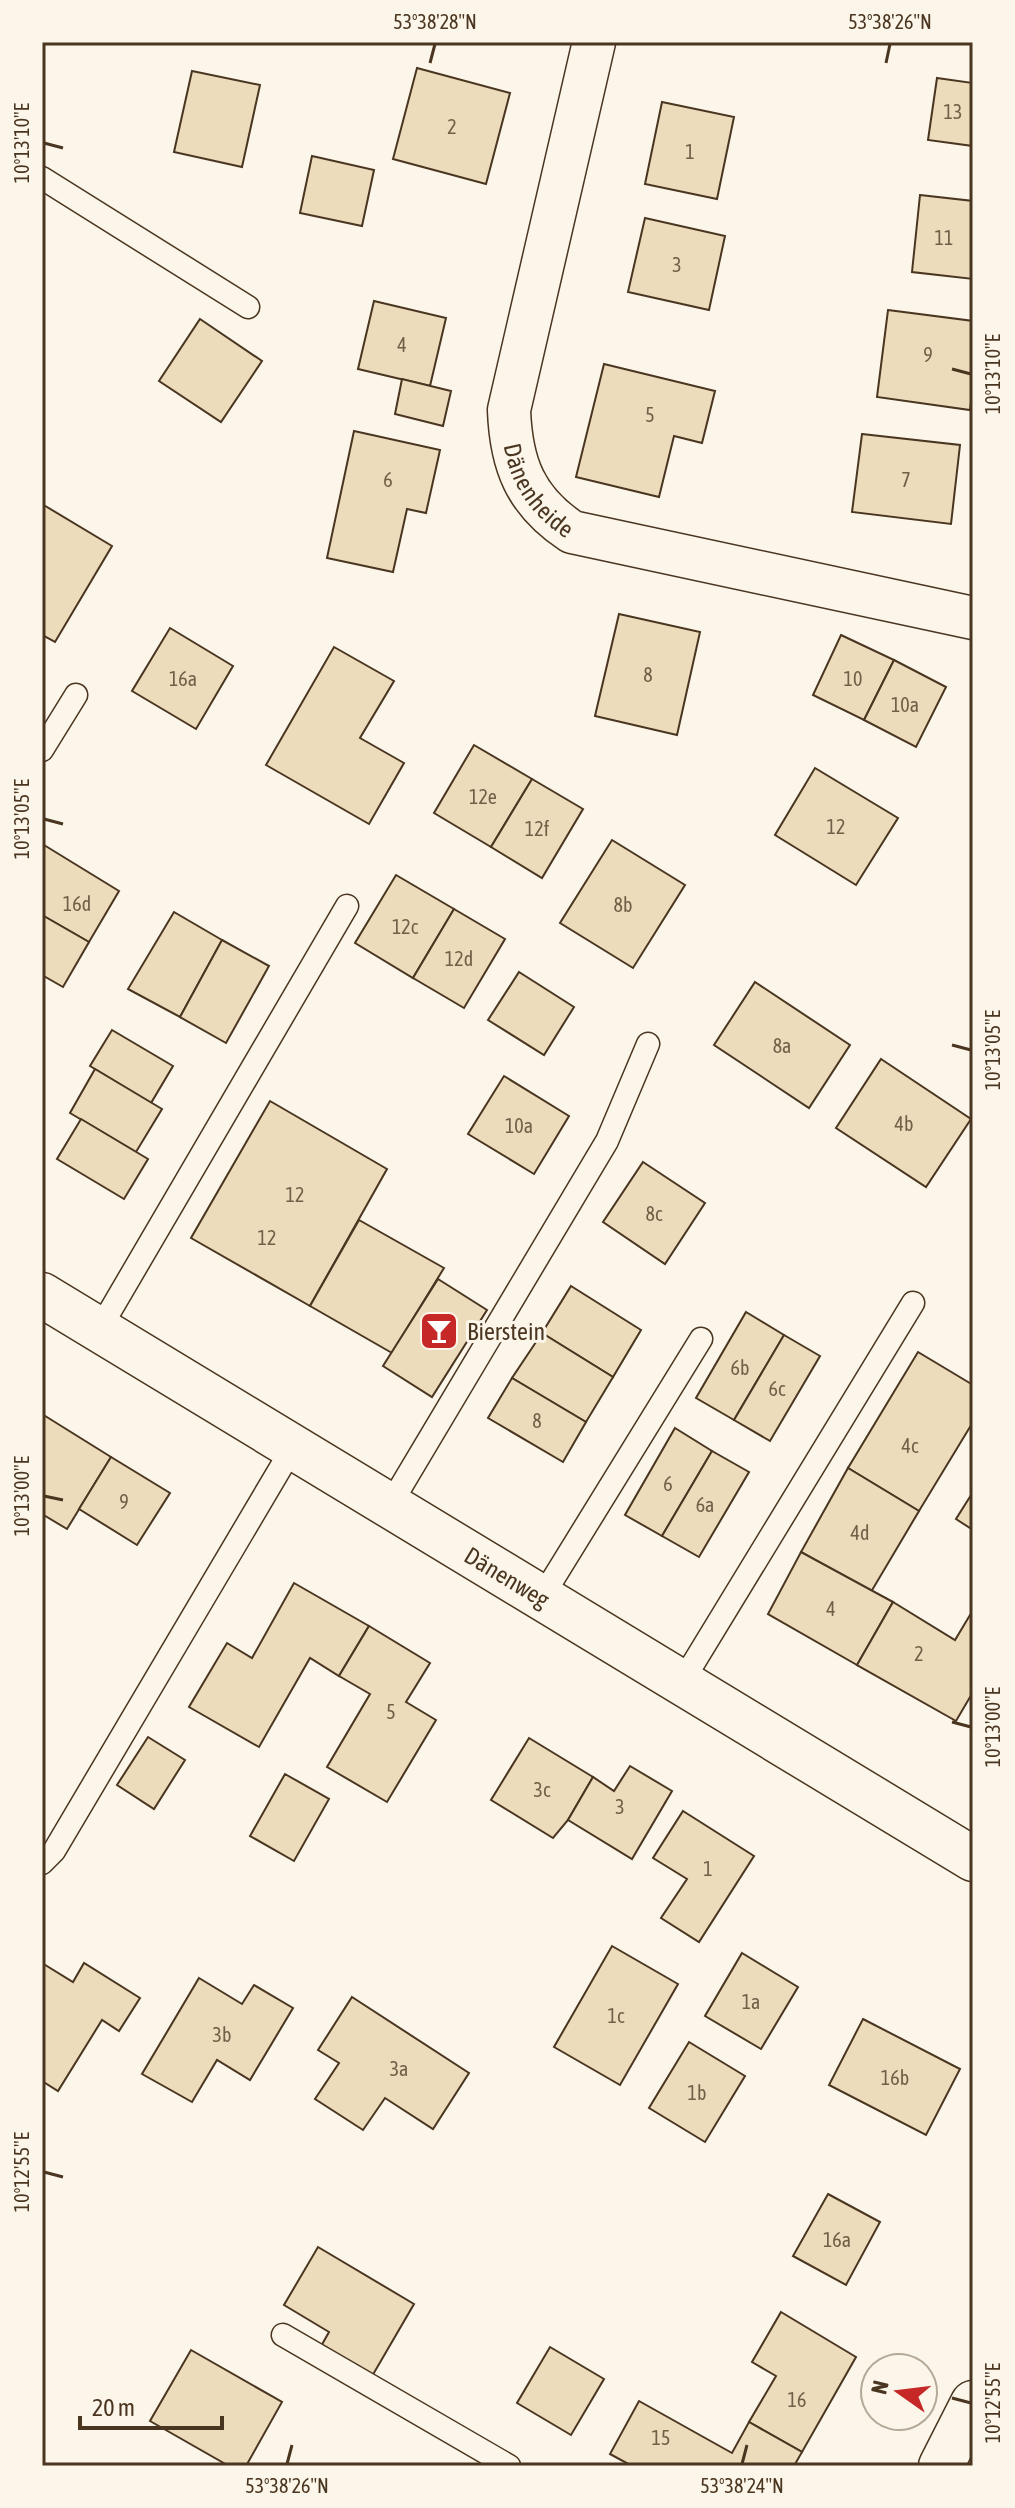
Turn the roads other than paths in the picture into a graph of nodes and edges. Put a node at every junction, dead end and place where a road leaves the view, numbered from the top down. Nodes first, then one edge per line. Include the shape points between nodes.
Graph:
1 (594, 42) edge
2 (42, 178) edge
3 (248, 307) dead end
4 (973, 618) edge
5 (76, 695) dead end
6 (42, 750) edge
7 (347, 906) dead end
8 (648, 1044) dead end
9 (42, 1295) edge
10 (913, 1303) dead end
11 (99, 1330) junction
12 (701, 1339) dead end
13 (293, 1447) junction
14 (390, 1505) junction
15 (542, 1597) junction
16 (682, 1682) junction
17 (973, 1859) edge
18 (42, 1863) edge
19 (283, 2335) dead end
20 (973, 2403) edge
21 (509, 2466) edge
22 (941, 2466) edge

1 - 4 street, Dänenheide via 509,410 510,443 538,504 572,532
2 - 3 lane
5 - 6 lane
7 - 11 lane
8 - 14 lane via 607,1141
9 - 11 street, Dänenweg
10 - 16 lane
11 - 13 street, Dänenweg
12 - 15 lane
13 - 14 street, Dänenweg
13 - 18 lane via 54,1851
14 - 15 street, Dänenweg
15 - 16 street, Dänenweg
16 - 17 street, Dänenweg
19 - 21 lane
20 - 22 street

